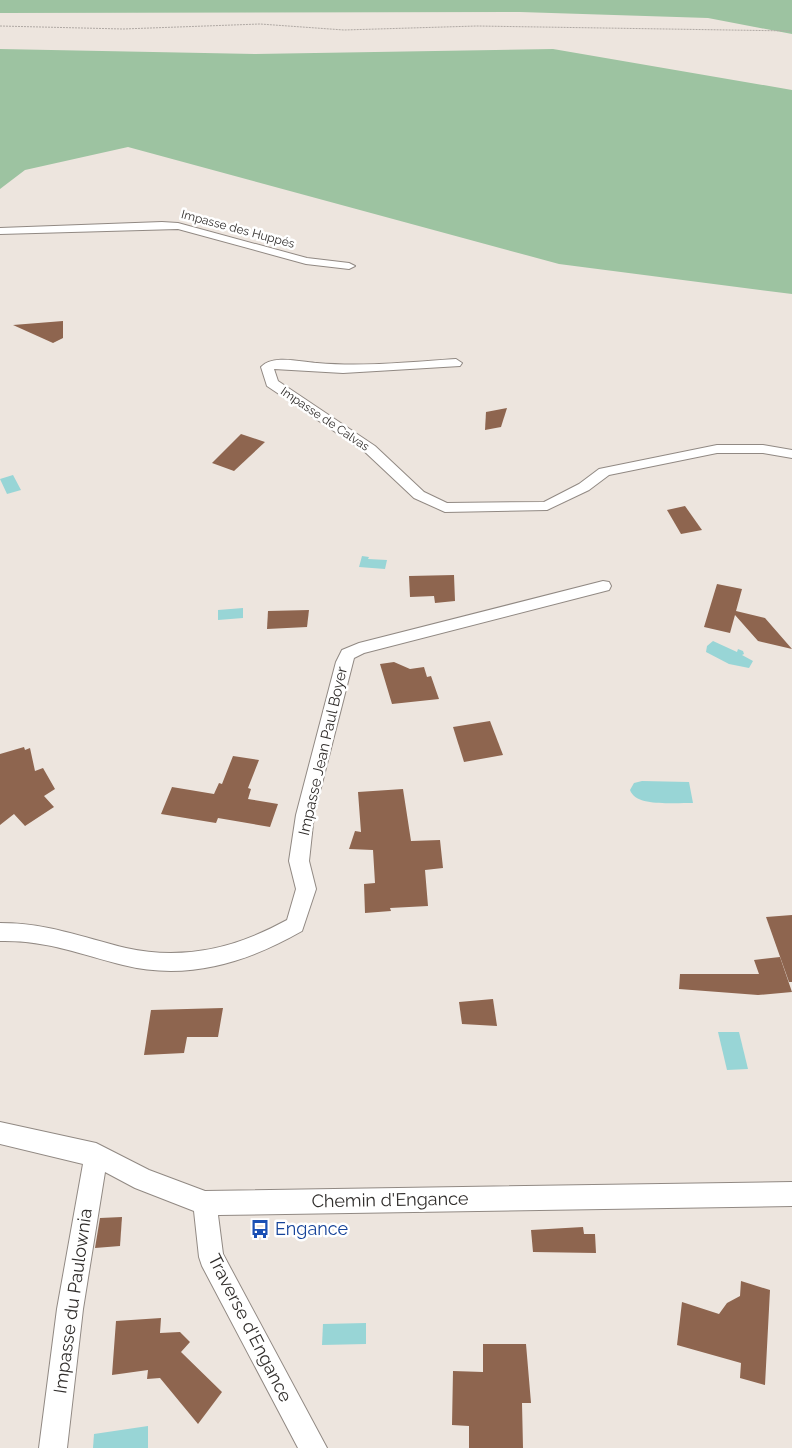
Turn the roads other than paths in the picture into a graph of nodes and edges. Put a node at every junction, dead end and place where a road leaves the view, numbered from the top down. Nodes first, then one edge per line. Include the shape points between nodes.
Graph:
1 (0, 231) edge
2 (349, 266) dead end
3 (456, 364) dead end
4 (792, 454) edge
5 (603, 586) dead end
6 (0, 932) edge
7 (0, 1133) edge
8 (96, 1155) junction
9 (792, 1194) edge
10 (205, 1203) junction
11 (53, 1448) edge
12 (313, 1448) edge

1 - 2 street, Impasse des Huppés via 178,226 306,261
3 - 4 street, Impasse de Calvas via 343,369 277,364 268,367 272,383 370,449 418,495 445,508 547,506 584,487 604,472 717,449 763,449
5 - 6 street, Impasse Jean Paul Boyer via 348,654 305,815 299,861 306,889 295,925 254,946 184,963 153,963 40,933
7 - 8 street, Chemin d'Engance
8 - 10 street, Chemin d'Engance via 143,1180
8 - 11 street, Impasse du Paulownia via 70,1308
9 - 10 street, Chemin d'Engance
10 - 12 street, Traverse d'Engance via 210,1257

